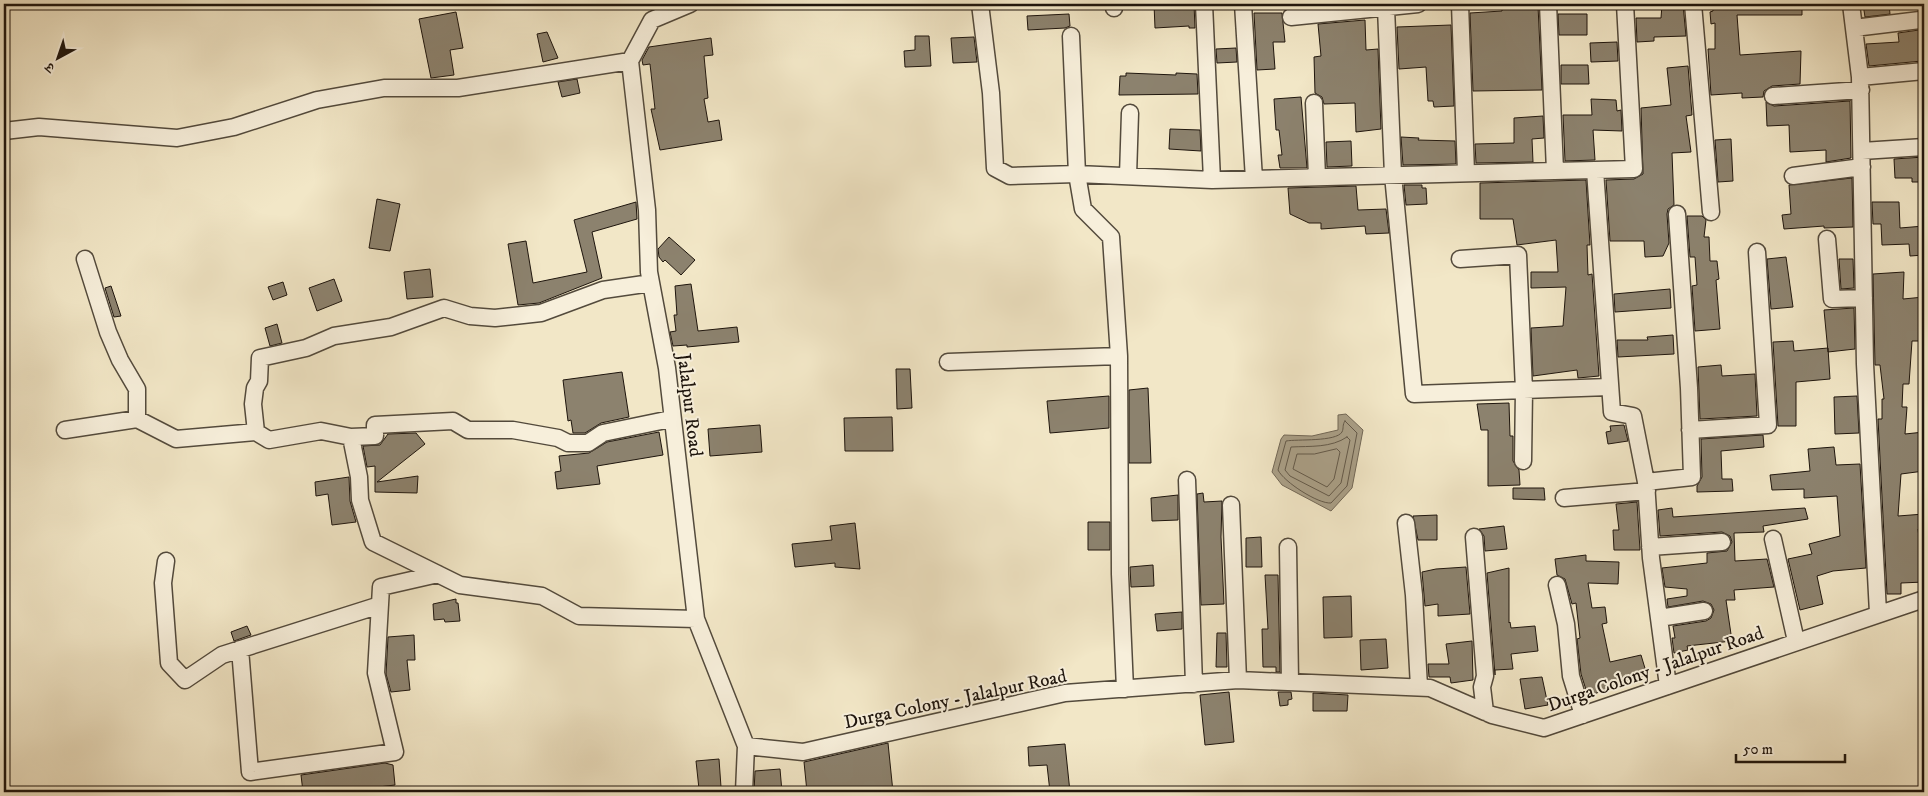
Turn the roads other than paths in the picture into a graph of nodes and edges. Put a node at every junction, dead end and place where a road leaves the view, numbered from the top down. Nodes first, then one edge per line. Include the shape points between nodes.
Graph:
1 (690, 4) edge
2 (980, 4) edge
3 (1204, 4) edge
4 (1243, 4) edge
5 (1418, 4) edge
6 (1460, 4) edge
7 (1548, 4) edge
8 (1625, 4) edge
9 (1693, 4) edge
10 (1851, 4) edge
11 (1386, 8) junction
12 (1330, 9) edge
13 (1291, 17) dead end
14 (1920, 20) dead end
15 (1854, 28) junction
16 (1071, 36) dead end
17 (630, 61) junction
18 (1924, 71) edge
19 (1861, 84) junction
20 (1773, 96) dead end
21 (1314, 103) dead end
22 (1130, 113) dead end
23 (4, 131) edge
24 (1924, 147) edge
25 (1862, 159) junction
26 (1595, 170) junction
27 (1555, 171) junction
28 (1466, 173) junction
29 (1077, 174) junction
30 (1393, 175) junction
31 (1128, 176) junction
32 (1793, 176) dead end
33 (1317, 178) junction
34 (1254, 179) junction
35 (1212, 180) junction
36 (1711, 212) dead end
37 (1677, 214) dead end
38 (1827, 239) dead end
39 (1757, 252) dead end
40 (85, 259) dead end
41 (1460, 259) dead end
42 (651, 283) junction
43 (1864, 298) junction
44 (1119, 356) junction
45 (948, 362) dead end
46 (1609, 386) junction
47 (1524, 390) junction
48 (137, 419) junction
49 (666, 420) dead end
50 (65, 430) dead end
51 (1690, 430) junction
52 (256, 432) junction
53 (351, 436) junction
54 (1523, 461) dead end
55 (1188, 480) dead end
56 (1646, 487) junction
57 (1564, 498) dead end
58 (1231, 505) dead end
59 (1406, 524) dead end
60 (1474, 537) dead end
61 (1773, 539) dead end
62 (1722, 542) dead end
63 (1288, 547) dead end
64 (1650, 547) junction
65 (166, 562) dead end
66 (438, 574) junction
67 (1557, 585) dead end
68 (1924, 599) edge
69 (380, 605) junction
70 (1704, 611) dead end
71 (1878, 613) junction
72 (1659, 618) junction
73 (696, 619) junction
74 (1796, 641) junction
75 (240, 649) junction
76 (1238, 680) junction
77 (1290, 682) junction
78 (1194, 684) junction
79 (1668, 686) junction
80 (1419, 687) junction
81 (1125, 689) junction
82 (1485, 712) junction
83 (1583, 715) junction
84 (746, 746) junction
85 (744, 792) edge

1 - 17 street via 652,20
2 - 29 street via 991,93 995,168 1010,176
3 - 35 street
4 - 34 street
5 - 11 street
6 - 28 street
7 - 27 street
8 - 26 street via 1634,169
9 - 36 street
10 - 15 street
11 - 12 street
11 - 30 street
12 - 13 street
14 - 15 street
15 - 19 street
16 - 29 street
17 - 23 street via 458,88 384,88 317,100 234,127 177,138 40,127
17 - 42 street, Jalalpur Road via 648,210
18 - 19 street
19 - 20 street
19 - 25 street
21 - 33 street
22 - 31 street
24 - 25 street
25 - 32 street
25 - 43 street
26 - 27 street
26 - 46 street
27 - 28 street
28 - 30 street
29 - 31 street
29 - 44 street via 1083,210 1111,237
30 - 33 street
30 - 47 street via 1414,394
31 - 35 street
33 - 34 street
34 - 35 street
37 - 51 street
38 - 43 street via 1832,299
39 - 51 street via 1768,425
40 - 48 street via 108,332 137,389
41 - 47 street via 1518,255
42 - 52 street via 604,290 541,313 495,318 470,316 444,308 390,327 334,336 306,348 260,358 260,381 255,388 253,404
42 - 73 street, Jalalpur Road via 667,368
43 - 71 street
44 - 45 street
44 - 81 street via 1120,574
46 - 47 street
46 - 56 street via 1612,412 1633,416
47 - 54 street
48 - 50 street
48 - 52 street via 176,439
49 - 53 street via 603,433 588,443 568,443 558,438 513,430 468,430 453,421 375,425 375,436
51 - 56 street via 1692,477
52 - 53 street via 269,440 322,431
53 - 66 street via 360,500 373,542
55 - 78 street
56 - 57 street
56 - 64 street
58 - 76 street
59 - 80 street
60 - 82 street
61 - 74 street
62 - 64 street
63 - 77 street
64 - 72 street
65 - 75 street via 163,584 169,663 185,680 222,655
66 - 69 street via 381,587
66 - 73 street via 460,585 542,596 579,616
67 - 83 street via 1566,624 1571,676
68 - 71 street, Durga Colony - Jalalpur Road
69 - 75 street
69 - 75 street via 376,673 395,752 250,772
70 - 72 street
71 - 74 street, Durga Colony - Jalalpur Road
72 - 79 street
73 - 84 street, Jalalpur Road
74 - 79 street, Durga Colony - Jalalpur Road
76 - 77 street, Durga Colony - Jalalpur Road
76 - 78 street, Durga Colony - Jalalpur Road
77 - 80 street, Durga Colony - Jalalpur Road
78 - 81 street, Durga Colony - Jalalpur Road
79 - 83 street, Durga Colony - Jalalpur Road
80 - 82 street, Durga Colony - Jalalpur Road via 1430,688
81 - 84 street, Durga Colony - Jalalpur Road via 1065,693 803,752
82 - 83 street, Durga Colony - Jalalpur Road via 1544,728
84 - 85 street

